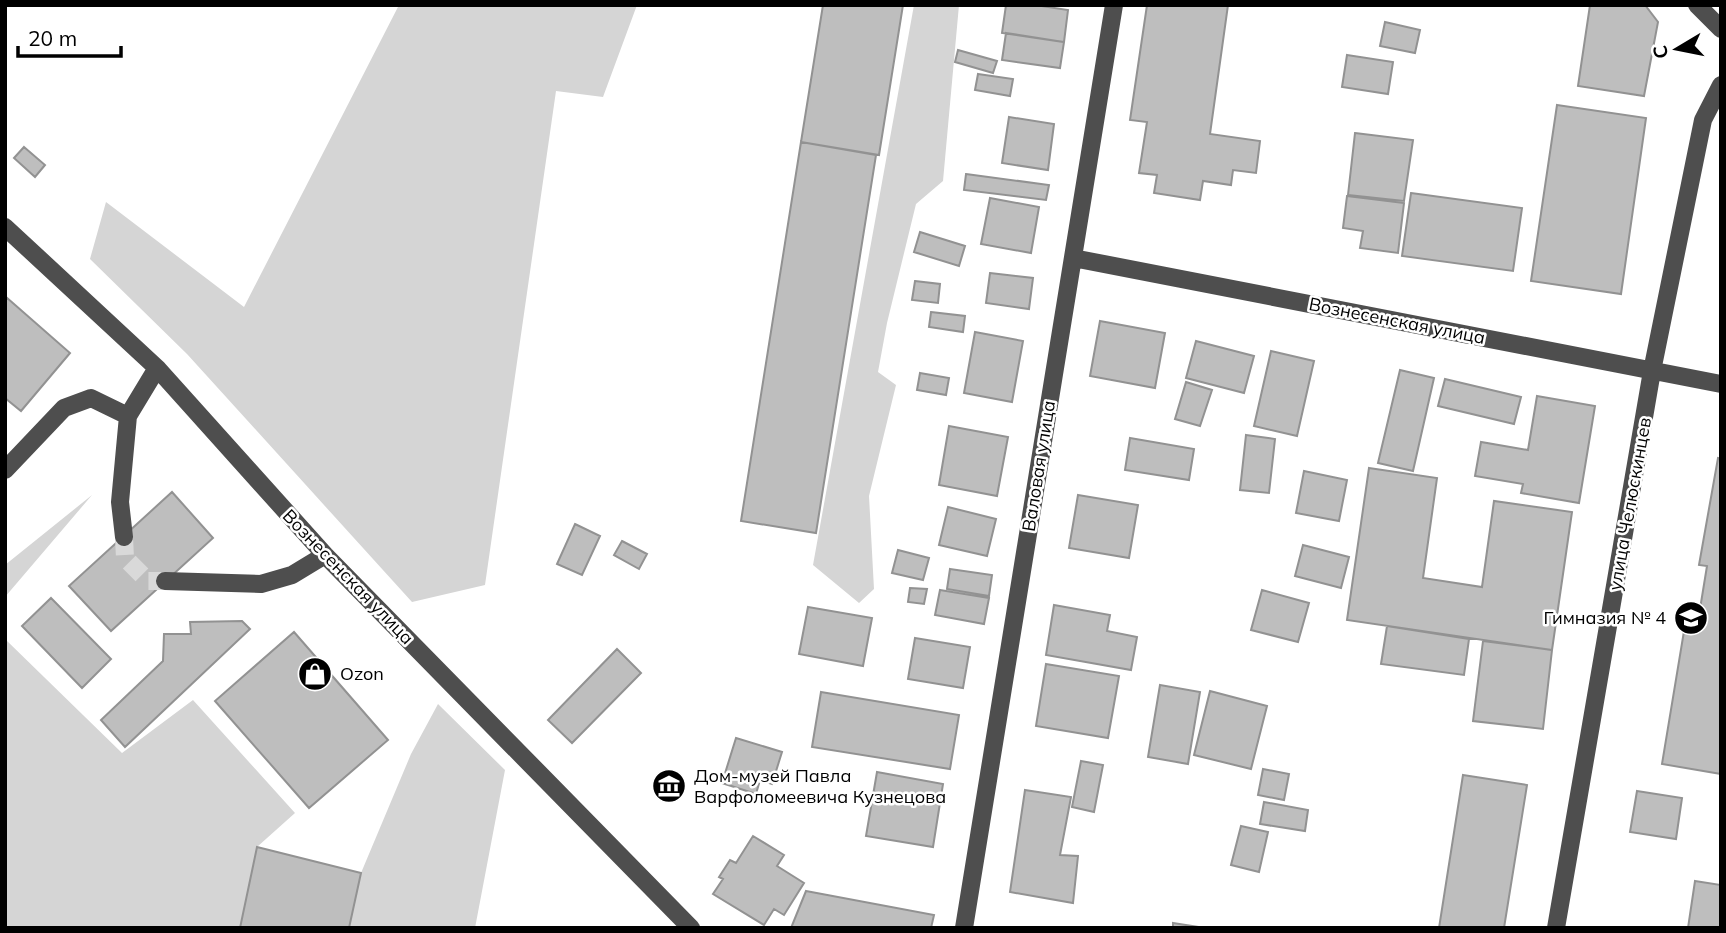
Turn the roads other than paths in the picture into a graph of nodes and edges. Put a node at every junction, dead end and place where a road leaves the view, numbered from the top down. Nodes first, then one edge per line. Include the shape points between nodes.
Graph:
1 (1114, 5) edge
2 (1697, 5) edge
3 (1721, 29) edge
4 (1721, 85) edge
5 (5, 227) edge
6 (1073, 258) junction
7 (157, 368) junction
8 (1652, 371) junction
9 (1721, 384) edge
10 (128, 416) junction
11 (5, 470) edge
12 (124, 537) tunnel mouth
13 (325, 555) junction
14 (165, 581) tunnel mouth
15 (691, 928) edge
16 (964, 928) edge
17 (1556, 928) edge

1 - 6 street, Валовая улица
2 - 3 street
4 - 8 street, улица Челюскинцев via 1703,120
5 - 7 street, Вознесенская улица
6 - 8 street, Вознесенская улица
6 - 16 street, Валовая улица
7 - 10 street
7 - 13 street, Вознесенская улица
8 - 9 street, Вознесенская улица
8 - 17 street, улица Челюскинцев
10 - 11 street via 91,398 64,408
10 - 12 street via 120,502
13 - 14 street via 292,575 261,584
13 - 15 street, Вознесенская улица

